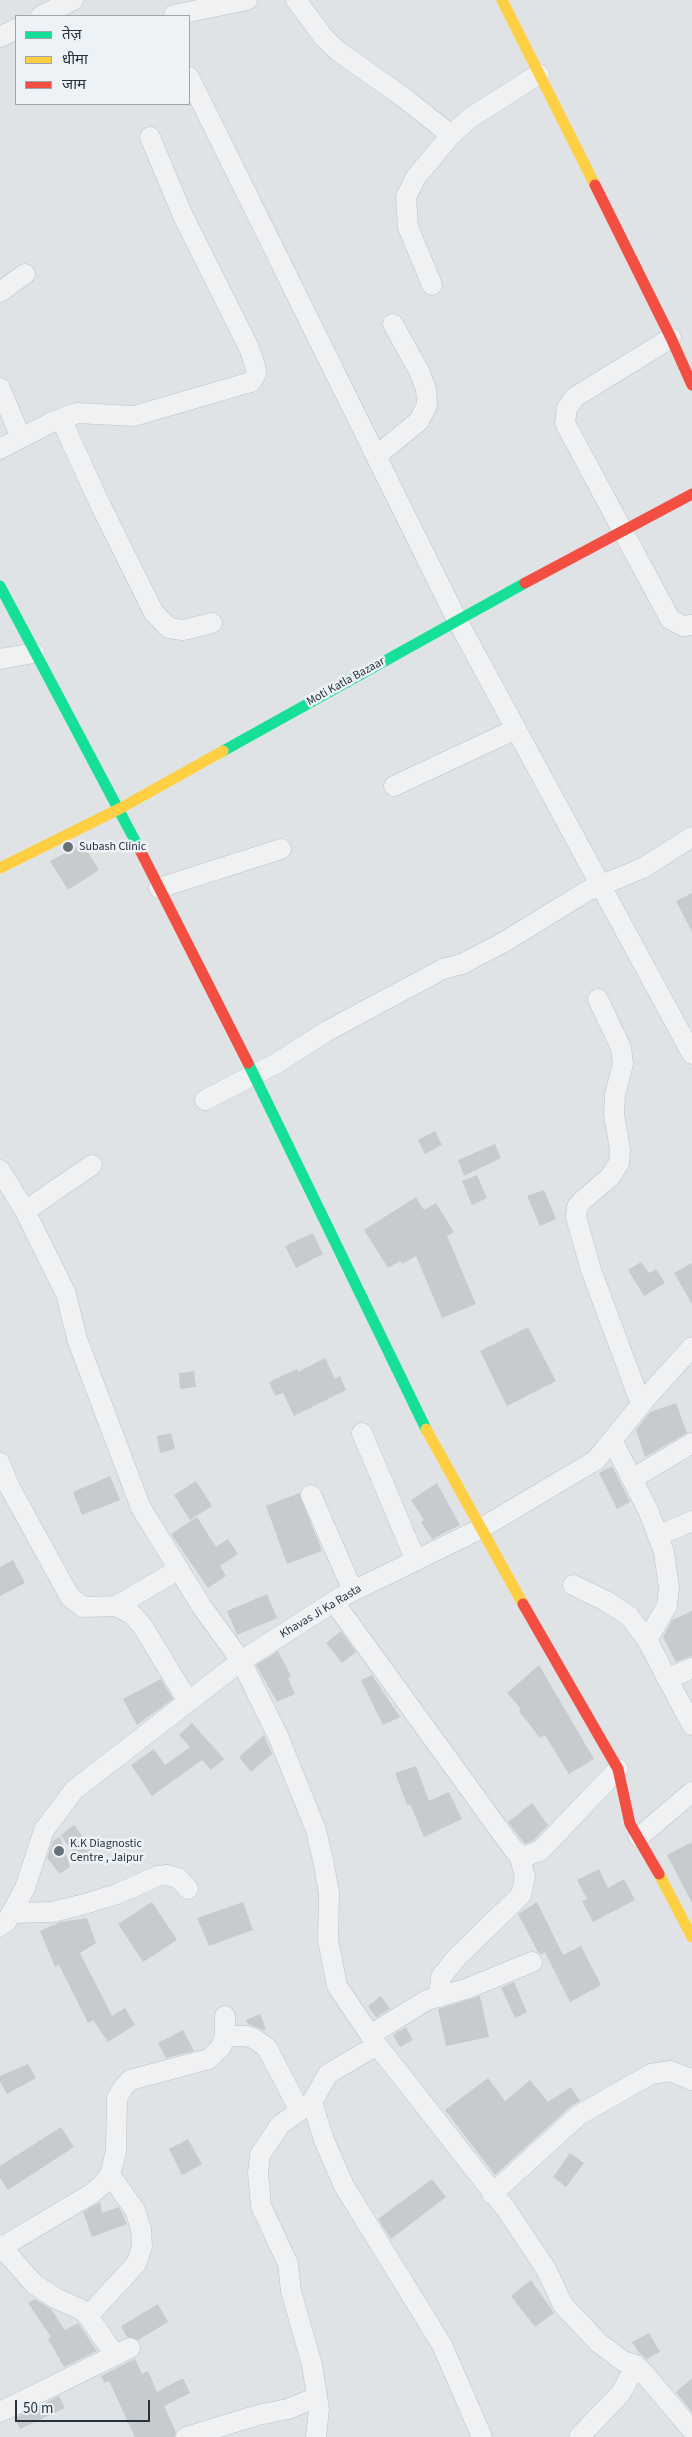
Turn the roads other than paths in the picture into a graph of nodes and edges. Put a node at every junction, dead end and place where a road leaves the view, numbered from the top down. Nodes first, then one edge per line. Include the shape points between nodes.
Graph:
1 (74, 0) edge
2 (247, 0) edge
3 (296, 0) edge
4 (502, 0) edge
5 (173, 11) edge
6 (43, 15) edge
7 (15, 30) edge
8 (0, 37) edge
9 (539, 74) junction
10 (190, 79) edge
11 (450, 135) junction
12 (150, 137) dead end
13 (25, 274) dead end
14 (432, 285) dead end
15 (0, 292) edge
16 (393, 324) dead end
17 (671, 338) junction
18 (692, 385) edge
19 (0, 388) edge
20 (61, 419) junction
21 (22, 438) junction
22 (0, 449) edge
23 (376, 456) junction
24 (692, 494) edge
25 (624, 531) junction
26 (0, 586) edge
27 (457, 620) junction
28 (212, 623) dead end
29 (692, 625) edge
30 (34, 653) junction
31 (0, 659) edge
32 (516, 729) junction
33 (394, 786) dead end
34 (119, 809) junction
35 (692, 837) edge
36 (281, 849) dead end
37 (0, 868) edge
38 (601, 885) junction
39 (159, 888) junction
40 (598, 999) dead end
41 (692, 1054) edge
42 (254, 1075) junction
43 (205, 1100) dead end
44 (92, 1165) dead end
45 (0, 1170) edge
46 (25, 1211) junction
47 (692, 1347) edge
48 (641, 1404) junction
49 (362, 1433) dead end
50 (612, 1440) junction
51 (692, 1443) edge
52 (0, 1463) edge
53 (632, 1479) junction
54 (311, 1496) dead end
55 (692, 1521) edge
56 (480, 1529) junction
57 (658, 1536) junction
58 (416, 1561) junction
59 (178, 1570) junction
60 (573, 1585) dead end
61 (353, 1591) junction
62 (334, 1602) junction
63 (116, 1606) junction
64 (647, 1640) junction
65 (241, 1661) junction
66 (692, 1668) edge
67 (667, 1679) junction
68 (188, 1701) junction
69 (692, 1725) edge
70 (618, 1769) junction
71 (692, 1792) edge
72 (639, 1837) junction
73 (519, 1854) junction
74 (188, 1889) dead end
75 (6, 1919) edge
76 (692, 1937) edge
77 (532, 1962) dead end
78 (439, 1997) junction
79 (225, 2016) dead end
80 (225, 2036) junction
81 (373, 2040) junction
82 (692, 2080) edge
83 (306, 2106) junction
84 (110, 2175) junction
85 (492, 2194) junction
86 (1, 2246) edge
87 (88, 2316) junction
88 (636, 2365) junction
89 (317, 2397) junction
90 (0, 2412) edge
91 (692, 2430) edge
92 (186, 2437) edge
93 (316, 2437) edge
94 (482, 2437) edge
95 (579, 2437) edge

1 - 6 street
2 - 5 street
3 - 11 street via 338,51
4 - 9 street
7 - 8 street
9 - 11 street via 470,118
9 - 17 street
10 - 23 street
11 - 14 street via 416,177 406,197 408,227
12 - 20 street via 183,216 249,348 256,374 251,382 134,416 78,413
13 - 15 street
16 - 23 street via 426,389 426,405 419,421
17 - 18 street
17 - 25 street via 575,397 567,408 565,424
19 - 21 street
20 - 21 street
20 - 28 street via 154,613 169,628 183,630
21 - 22 street
23 - 27 street
24 - 25 street, Moti Katla Bazaar
25 - 27 street, Moti Katla Bazaar
25 - 29 street via 670,619 676,624
26 - 30 street
27 - 32 street
27 - 34 street, Moti Katla Bazaar
30 - 31 street
30 - 34 street
32 - 33 street
32 - 38 street
34 - 37 street, Moti Katla Bazaar
34 - 39 street
35 - 38 street via 643,868
36 - 39 street
38 - 41 street
38 - 42 street via 471,960 443,969 327,1030
39 - 42 street
40 - 48 street via 621,1048 623,1064 614,1115 619,1162 610,1177 577,1207 576,1217 591,1270
42 - 43 street
42 - 56 street via 416,1411
44 - 46 street
45 - 46 street
46 - 59 street via 66,1294 77,1340 141,1508
47 - 48 street, Khavas Ji Ka Rasta
48 - 50 street, Khavas Ji Ka Rasta
49 - 58 street
50 - 53 street
50 - 56 street, Khavas Ji Ka Rasta via 596,1460
51 - 53 street
52 - 63 street via 9,1486 70,1597 83,1607
53 - 57 street
54 - 61 street
55 - 57 street
56 - 58 street, Khavas Ji Ka Rasta
56 - 70 street
57 - 64 street via 664,1552 669,1588 667,1606
58 - 61 street, Khavas Ji Ka Rasta
59 - 63 street
59 - 65 street
60 - 64 street via 629,1616
61 - 62 street, Khavas Ji Ka Rasta
62 - 65 street, Khavas Ji Ka Rasta
62 - 73 street
63 - 68 street via 133,1615 143,1626
64 - 67 street
65 - 68 street, Khavas Ji Ka Rasta
65 - 81 street via 278,1736 316,1830 329,1893 328,1940 337,1986
66 - 67 street
67 - 69 street
68 - 75 street, Khavas Ji Ka Rasta via 74,1790 44,1830 25,1888
70 - 72 street via 630,1824
70 - 73 street via 540,1851 523,1857
71 - 72 street
72 - 76 street
73 - 78 street via 525,1877 521,1894 452,1963 441,1977
74 - 75 street via 178,1878 158,1876 81,1905
77 - 78 street
78 - 81 street via 426,2000
79 - 80 street
80 - 83 street via 246,2036 267,2048
80 - 84 street via 221,2047 209,2059 130,2080 123,2088 117,2098 116,2151
81 - 83 street via 328,2074
81 - 85 street
82 - 85 street via 671,2071 651,2074 580,2115
83 - 89 street via 280,2125 260,2155 258,2173 261,2206 288,2264
83 - 94 street via 344,2186 442,2345
84 - 86 street via 91,2194
84 - 87 street via 135,2210 142,2247 136,2264
85 - 88 street via 546,2268 563,2305 599,2342 623,2361
86 - 87 street via 34,2284
87 - 90 street via 123,2352
88 - 91 street
88 - 95 street via 621,2393
89 - 92 street via 288,2409 220,2425
89 - 93 street

